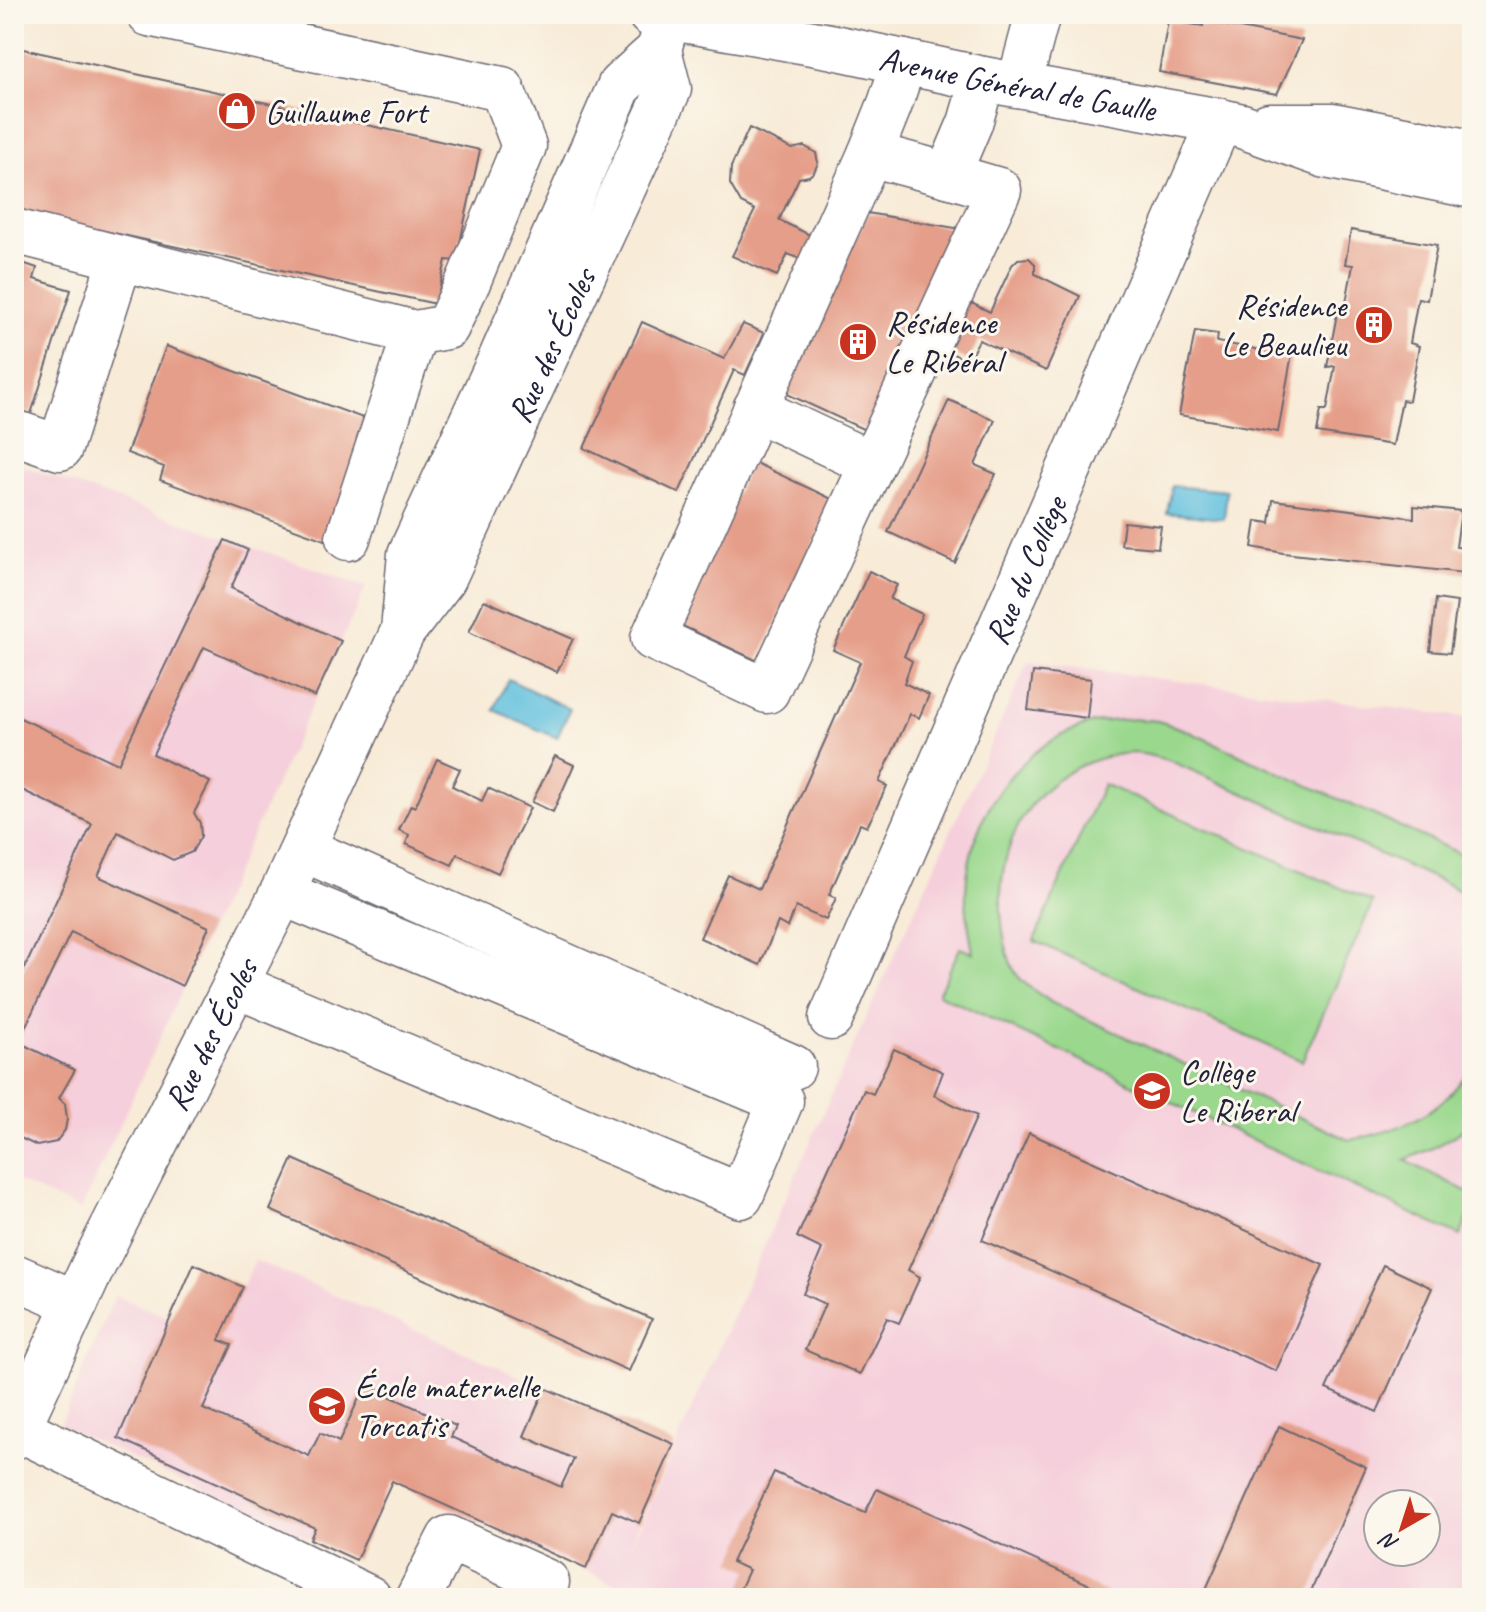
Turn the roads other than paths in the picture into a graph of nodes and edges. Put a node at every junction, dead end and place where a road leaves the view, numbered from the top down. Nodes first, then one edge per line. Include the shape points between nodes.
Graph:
1 (149, 14) edge
2 (1038, 14) edge
3 (659, 27) edge
4 (904, 62) junction
5 (1001, 82) junction
6 (1231, 123) junction
7 (1472, 152) edge
8 (870, 154) junction
9 (948, 175) junction
10 (1472, 186) edge
11 (14, 231) edge
12 (120, 260) junction
13 (431, 330) junction
14 (500, 360) junction
15 (755, 409) junction
16 (14, 432) edge
17 (872, 464) junction
18 (348, 538) dead end
19 (403, 631) junction
20 (303, 849) junction
21 (282, 893) junction
22 (235, 985) junction
23 (831, 1018) dead end
24 (793, 1067) dead end
25 (14, 1276) edge
26 (76, 1303) junction
27 (18, 1422) edge
28 (547, 1582) dead end
29 (369, 1598) edge
30 (418, 1598) edge

1 - 13 street via 502,89 524,146 468,282
2 - 5 street
3 - 4 street, Avenue Général de Gaulle via 829,46
3 - 14 street, Rue des Écoles via 620,85
3 - 19 street, Rue des Écoles via 669,89 444,578
4 - 5 street, Avenue Général de Gaulle
4 - 8 street
5 - 6 street, Avenue Général de Gaulle
5 - 9 street via 970,123
6 - 7 street, Avenue Général de Gaulle via 1333,125
6 - 10 street, Avenue Général de Gaulle via 1326,156
6 - 23 street, Rue du Collège
8 - 9 street
8 - 15 street
9 - 17 street via 999,190
11 - 12 street
12 - 13 street
12 - 16 street via 60,448
13 - 14 street
13 - 18 street
14 - 19 street, Rue des Écoles via 410,554
15 - 17 street
15 - 17 street via 653,638 767,691
19 - 20 street, Rue des Écoles
20 - 21 street, Rue des Écoles
20 - 24 street
21 - 22 street, Rue des Écoles
21 - 22 street via 781,1101 741,1196
22 - 26 street, Rue des Écoles
25 - 26 street
26 - 27 street, Rue des Écoles
27 - 29 street
28 - 30 street via 449,1538

